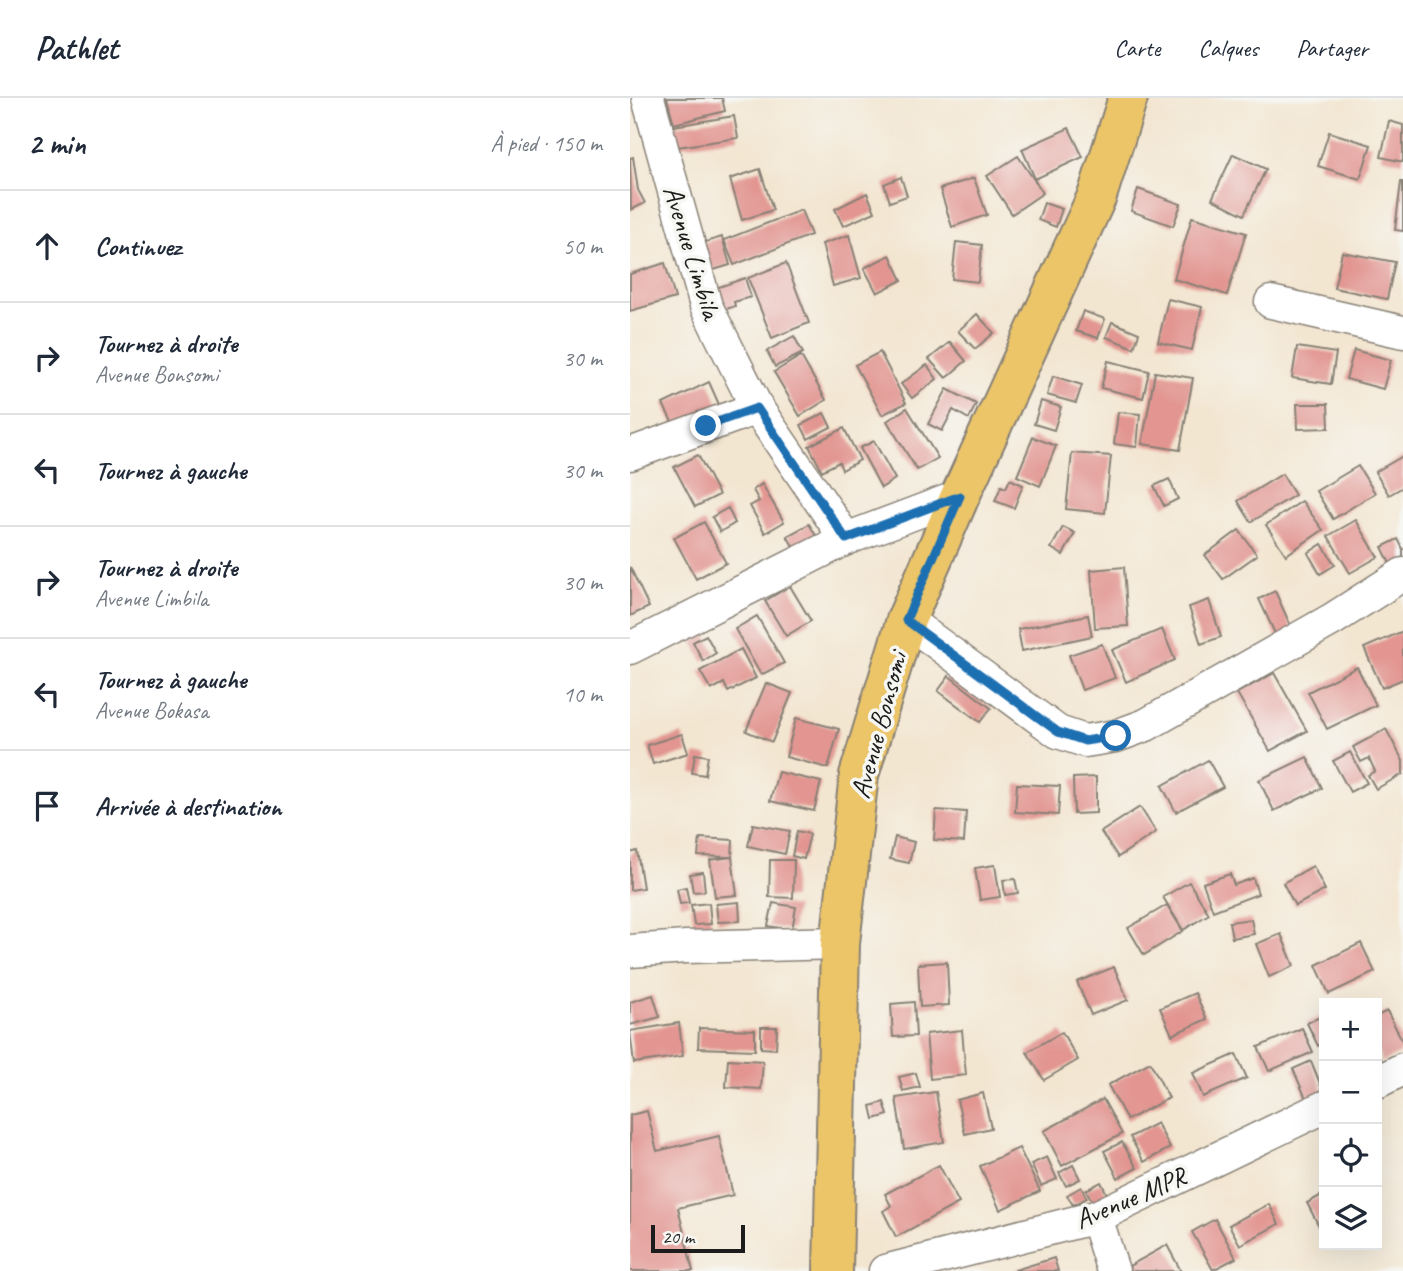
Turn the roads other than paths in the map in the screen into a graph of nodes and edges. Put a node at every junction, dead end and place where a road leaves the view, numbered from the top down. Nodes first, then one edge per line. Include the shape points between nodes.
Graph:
1 (648, 98) edge
2 (1128, 98) edge
3 (1271, 302) dead end
4 (1403, 332) edge
5 (757, 408) junction
6 (630, 454) edge
7 (960, 496) junction
8 (846, 539) junction
9 (1403, 574) edge
10 (906, 620) junction
11 (630, 648) edge
12 (840, 943) junction
13 (630, 951) edge
14 (1403, 1069) edge
15 (1382, 1080) edge
16 (1319, 1109) edge
17 (1096, 1217) junction
18 (833, 1271) edge
19 (885, 1271) edge
20 (1113, 1271) edge

1 - 5 street, Avenue Limbila via 706,306
2 - 7 main road, Avenue Bonsomi via 1097,196
3 - 4 street
5 - 6 street
5 - 8 street, Avenue Limbila
7 - 8 street
7 - 10 main road, Avenue Bonsomi
8 - 11 street
9 - 10 street via 1146,725 1085,741 1058,732
10 - 12 main road, Avenue Bonsomi via 859,775
12 - 13 street
12 - 18 main road, Avenue Bonsomi
14 - 15 street
16 - 17 street, Avenue MPR
17 - 19 street, Avenue MPR
17 - 20 street

